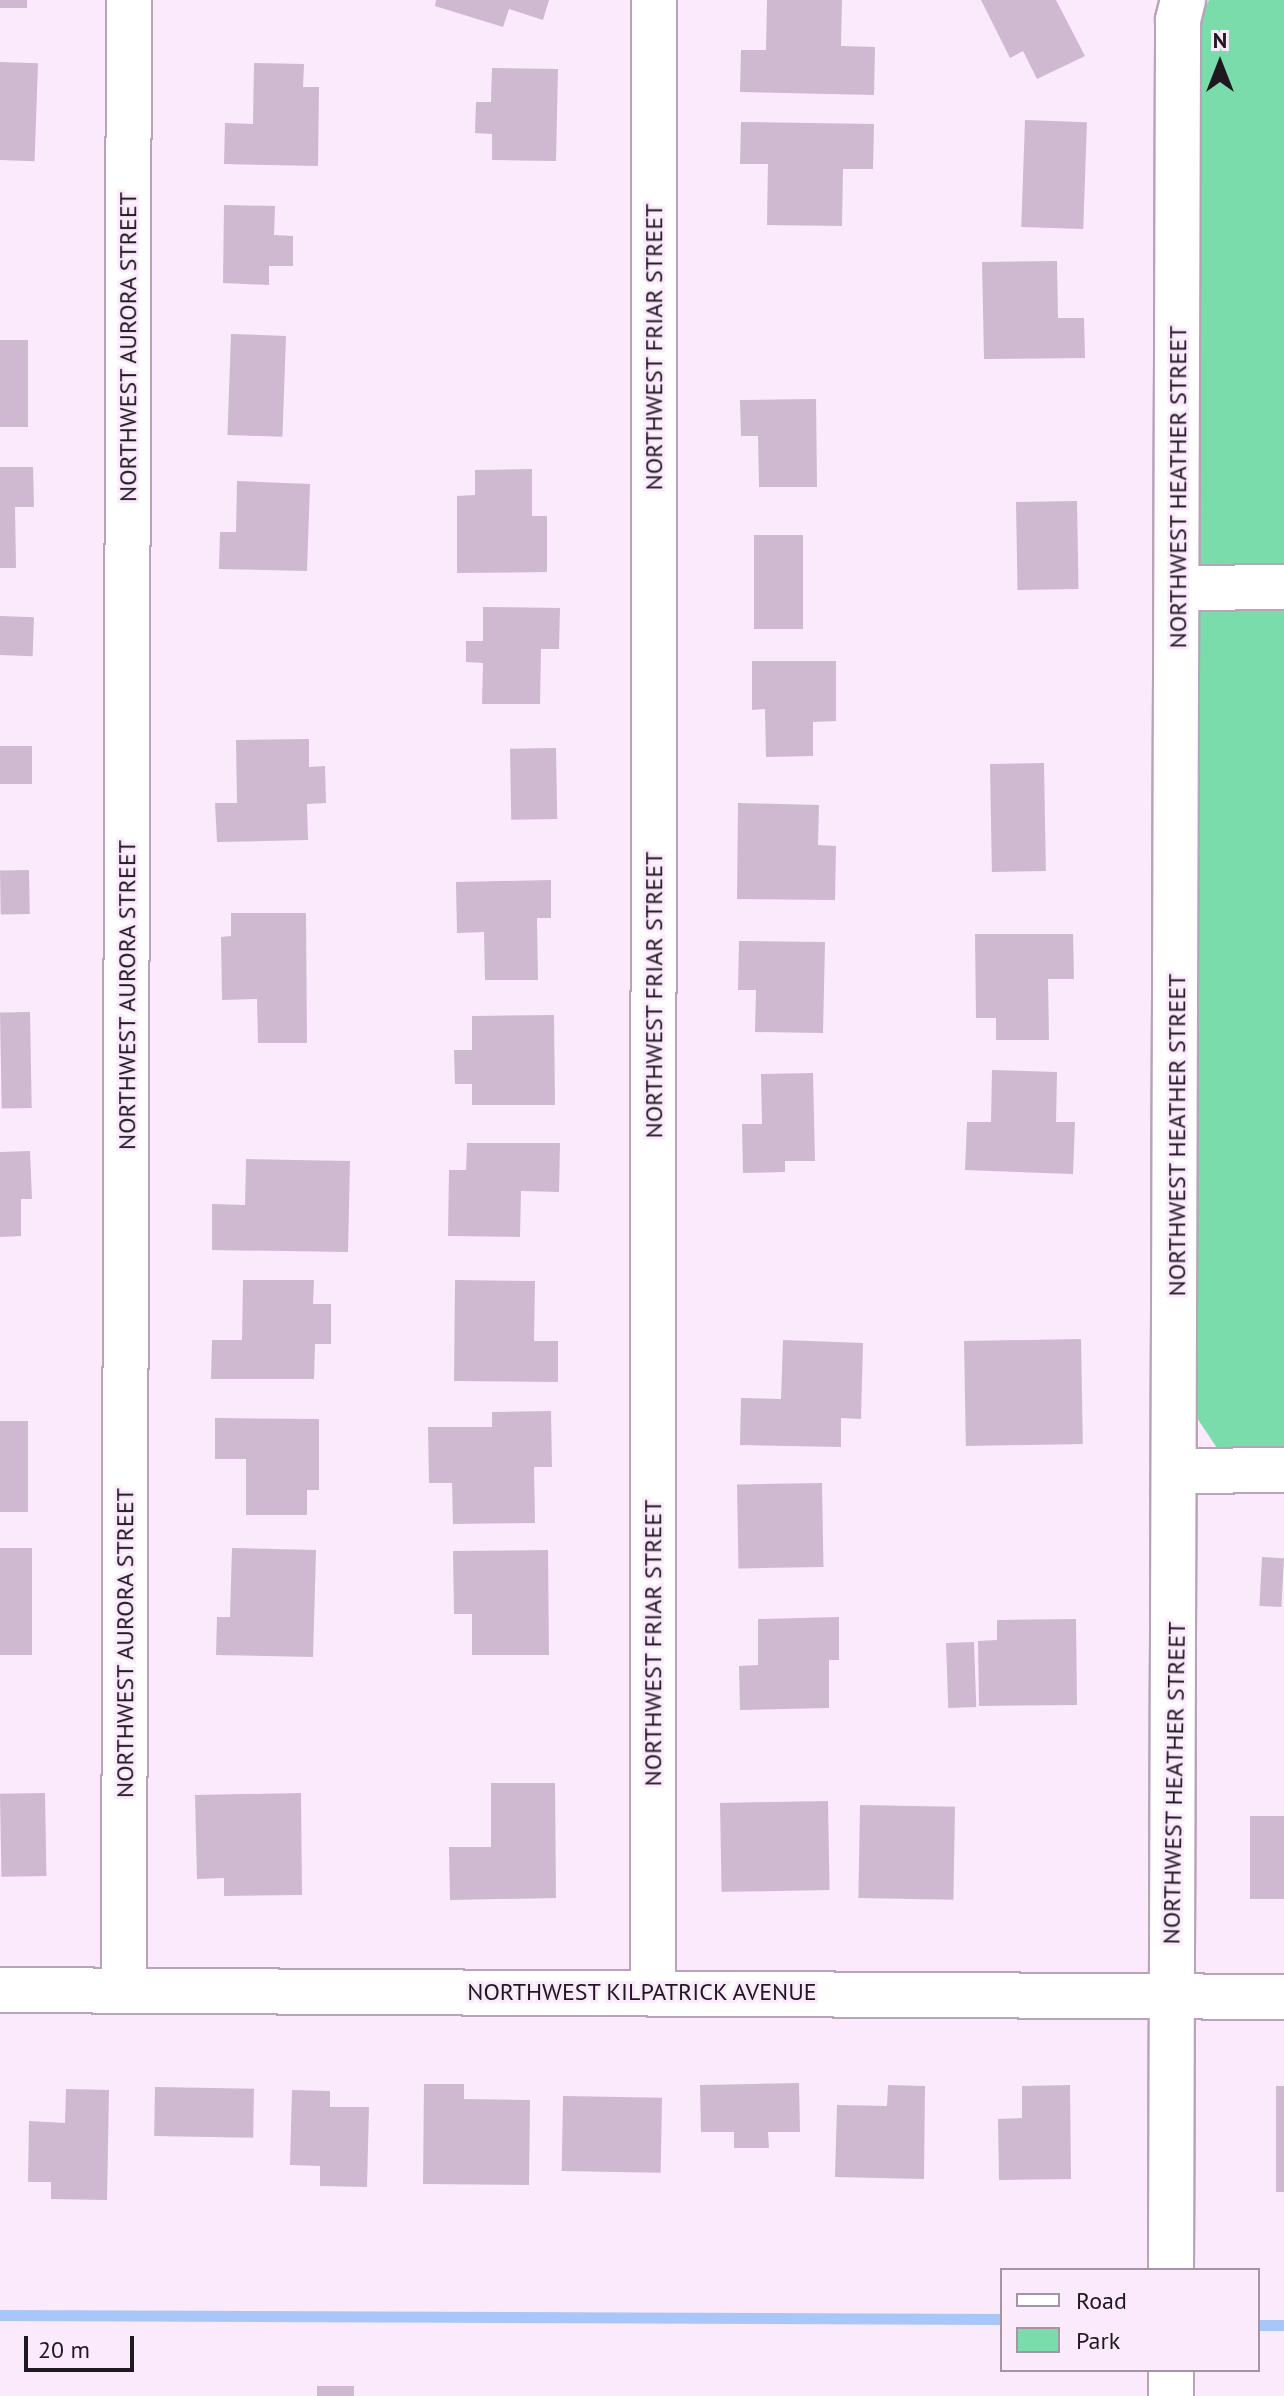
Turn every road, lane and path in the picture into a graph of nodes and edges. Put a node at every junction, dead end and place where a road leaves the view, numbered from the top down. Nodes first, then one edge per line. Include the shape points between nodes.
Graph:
1 (129, 0) edge
2 (654, 0) edge
3 (1183, 0) edge
4 (1284, 587) edge
5 (1178, 588) junction
6 (1284, 1470) edge
7 (1177, 1471) junction
8 (124, 1989) junction
9 (0, 1990) edge
10 (653, 1990) junction
11 (1284, 1997) edge
12 (1172, 1998) junction
13 (1171, 2268) edge
14 (1171, 2372) edge
15 (1171, 2396) edge

1 - 8 street, NORTHWEST AURORA STREET
2 - 10 street, NORTHWEST FRIAR STREET
3 - 5 street, NORTHWEST HEATHER STREET via 1178,20
4 - 5 street
5 - 7 street, NORTHWEST HEATHER STREET
6 - 7 street
7 - 12 street, NORTHWEST HEATHER STREET
8 - 9 street, NORTHWEST KILPATRICK AVENUE
8 - 10 street, NORTHWEST KILPATRICK AVENUE
10 - 12 street, NORTHWEST KILPATRICK AVENUE
11 - 12 street, NORTHWEST KILPATRICK AVENUE
12 - 13 street, NORTHWEST HEATHER STREET
14 - 15 street

